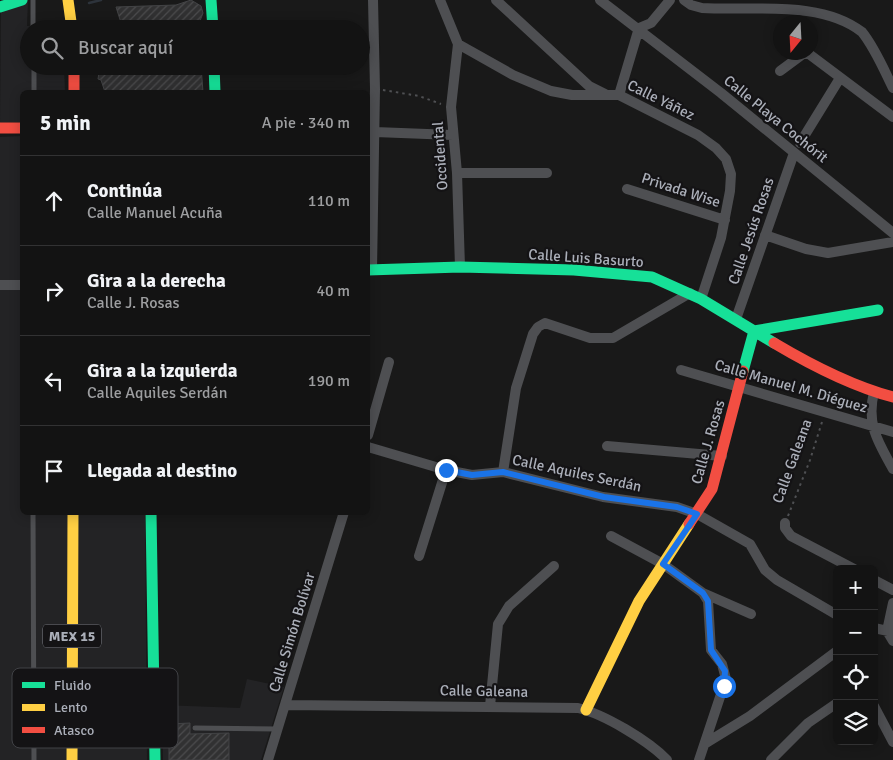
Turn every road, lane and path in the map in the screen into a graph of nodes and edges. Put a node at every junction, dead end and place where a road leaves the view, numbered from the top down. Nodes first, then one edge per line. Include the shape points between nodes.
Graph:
1 (22, 0) edge
2 (33, 0) edge
3 (68, 0) edge
4 (212, 0) edge
5 (373, 0) edge
6 (440, 0) edge
7 (496, 0) edge
8 (600, 0) edge
9 (670, 0) edge
10 (684, 0) edge
11 (714, 4) edge
12 (0, 7) edge
13 (33, 20) edge
14 (71, 20) edge
15 (212, 20) edge
16 (639, 28) junction
17 (458, 44) junction
18 (780, 71) dead end
19 (34, 75) edge
20 (74, 75) edge
21 (214, 75) edge
22 (840, 78) junction
23 (893, 88) edge
24 (375, 89) junction
25 (34, 90) edge
26 (74, 90) edge
27 (215, 90) edge
28 (605, 94) junction
29 (619, 95) junction
30 (451, 108) junction
31 (893, 117) edge
32 (372, 127) edge
33 (0, 128) edge
34 (20, 128) edge
35 (453, 135) junction
36 (800, 143) dead end
37 (794, 153) junction
38 (457, 173) junction
39 (547, 173) dead end
40 (627, 189) dead end
41 (725, 220) junction
42 (893, 233) edge
43 (765, 235) junction
44 (893, 242) edge
45 (460, 267) junction
46 (370, 270) edge
47 (0, 285) edge
48 (20, 285) edge
49 (696, 296) junction
50 (878, 310) dead end
51 (736, 319) junction
52 (754, 332) junction
53 (389, 362) dead end
54 (681, 370) dead end
55 (739, 386) junction
56 (874, 392) junction
57 (893, 397) edge
58 (825, 412) junction
59 (871, 425) junction
60 (370, 428) edge
61 (893, 432) edge
62 (607, 446) dead end
63 (370, 448) edge
64 (722, 456) junction
65 (893, 469) edge
66 (446, 470) junction
67 (503, 472) junction
68 (697, 514) junction
69 (33, 515) edge
70 (73, 515) edge
71 (151, 515) edge
72 (343, 515) edge
73 (785, 523) joint
74 (611, 536) dead end
75 (418, 556) dead end
76 (663, 564) junction
77 (846, 565) edge
78 (554, 566) dead end
79 (878, 582) edge
80 (893, 590) edge
81 (703, 593) junction
82 (893, 603) edge
83 (833, 613) edge
84 (751, 614) dead end
85 (892, 616) edge
86 (890, 631) edge
87 (893, 641) edge
88 (833, 654) edge
89 (34, 668) edge
90 (72, 668) edge
91 (154, 668) edge
92 (286, 705) junction
93 (490, 706) junction
94 (833, 706) edge
95 (586, 710) junction
96 (878, 714) edge
97 (195, 728) dead end
98 (278, 729) junction
99 (893, 742) edge
100 (706, 743) junction
101 (268, 760) edge
102 (667, 760) edge
103 (699, 760) edge
104 (771, 760) edge

1 - 12 main road
2 - 13 lane
3 - 14 main road
4 - 15 main road
5 - 24 street
6 - 17 street
7 - 28 street via 590,86
8 - 16 street, Calle Playa Cochórit
9 - 16 street via 651,23
10 - 11 street via 691,5
11 - 23 street via 782,3 828,8 847,18 862,32
16 - 29 street
16 - 37 street, Calle Playa Cochórit
17 - 28 street, Calle Yáñez via 551,91 589,97
17 - 30 street, Occidental
18 - 22 street via 806,53
19 - 25 lane
20 - 26 main road
21 - 27 main road
22 - 31 street
22 - 36 street
24 - 30 path via 419,96
24 - 32 street
28 - 29 street, Calle Yáñez
29 - 41 street, Calle Yáñez via 698,135 726,159 731,174
30 - 35 street, Occidental
32 - 35 street
32 - 46 street
33 - 34 main road
35 - 38 street, Occidental
37 - 42 street, Calle Playa Cochórit
37 - 43 street, Calle Jesús Rosas
38 - 39 street
38 - 45 street, Occidental
40 - 41 street, Privada Wise
41 - 49 street, Calle Yáñez
43 - 44 street via 828,253
43 - 51 street, Calle Jesús Rosas
45 - 46 main road, Calle Luis Basurto
45 - 49 main road, Calle Luis Basurto via 638,275 652,277
47 - 48 street
49 - 51 main road, Calle Luis Basurto
49 - 67 street via 613,338 590,338 545,323 538,327 518,381
50 - 52 main road
51 - 52 main road, Calle Luis Basurto
52 - 55 main road, Calle J. Rosas
52 - 56 main road, Calle Luis Basurto via 812,365
53 - 60 street
54 - 55 street, Calle Manuel M. Diéguez
55 - 58 street, Calle Manuel M. Diéguez
55 - 64 main road, Calle J. Rosas
56 - 57 main road, Calle Luis Basurto
56 - 59 street
58 - 59 street, Calle Manuel M. Diéguez
58 - 73 path, Calle Galeana
59 - 61 street, Calle Manuel M. Diéguez
59 - 65 street
62 - 64 street
63 - 66 street, Calle Aquiles Serdán
64 - 68 main road, Calle J. Rosas via 712,489
66 - 67 street, Calle Aquiles Serdán via 472,475
66 - 75 street
67 - 68 street, Calle Aquiles Serdán via 604,497 677,507
68 - 76 main road, Calle J. Rosas
68 - 83 street, Calle Aquiles Serdán via 750,544 765,570 777,580
69 - 89 lane
70 - 90 main road, MEX 15
71 - 91 main road
72 - 92 street, Calle Simón Bolívar
73 - 77 street, Calle Galeana via 784,528 791,536
74 - 76 street
76 - 81 street
76 - 95 main road, Calle J. Rosas via 626,625
78 - 93 street via 509,606 498,624
79 - 80 street
81 - 84 street
81 - 100 street via 708,601 711,650 722,664 726,679
82 - 85 street
85 - 86 street
86 - 87 street
88 - 100 street via 750,716
92 - 93 street, Calle Galeana
92 - 98 street, Calle Simón Bolívar
93 - 95 street, Calle Galeana
94 - 104 street via 808,723
95 - 102 street, Calle Galeana via 633,735
96 - 99 street
97 - 98 lane
98 - 101 street, Calle Simón Bolívar
100 - 103 street

